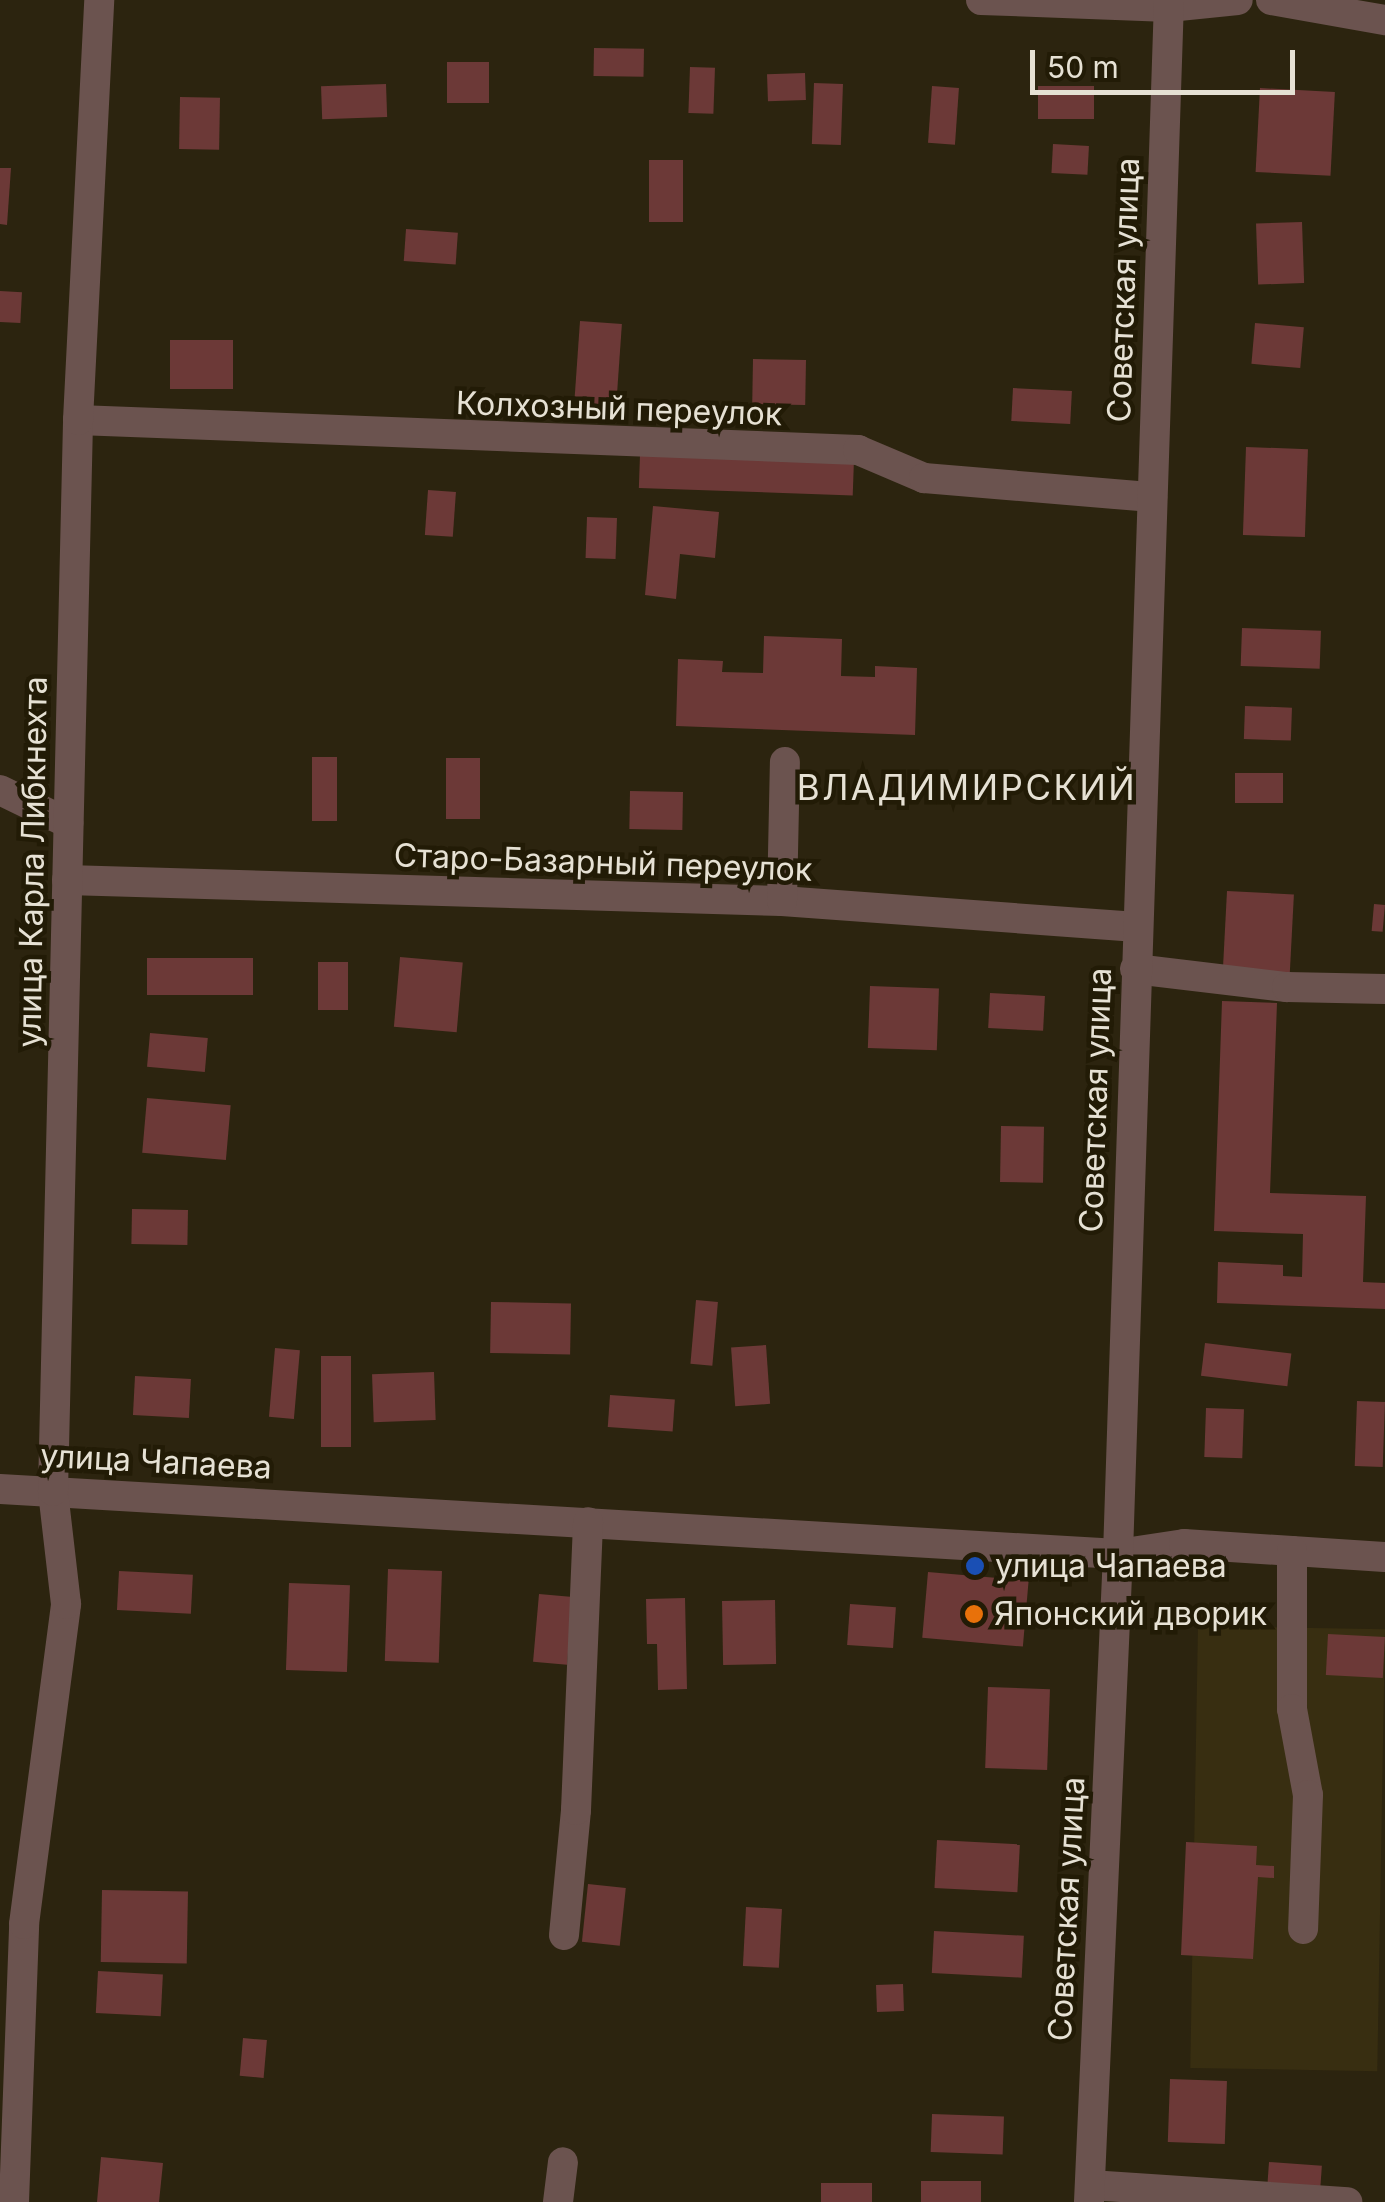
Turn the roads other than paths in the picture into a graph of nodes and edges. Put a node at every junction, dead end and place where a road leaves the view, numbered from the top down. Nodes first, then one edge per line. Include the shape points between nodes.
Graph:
1 (99, 0) edge
2 (981, 0) edge
3 (1238, 0) edge
4 (1271, 0) edge
5 (1169, 4) edge
6 (1385, 20) edge
7 (78, 420) junction
8 (1152, 498) junction
9 (785, 762) dead end
10 (0, 790) edge
11 (68, 823) junction
12 (67, 880) junction
13 (782, 901) junction
14 (1136, 926) junction
15 (1135, 969) junction
16 (1385, 990) edge
17 (0, 1490) edge
18 (53, 1491) junction
19 (588, 1522) junction
20 (1292, 1551) junction
21 (1118, 1554) junction
22 (1385, 1557) edge
23 (1303, 1929) dead end
24 (564, 1935) dead end
25 (563, 2162) dead end
26 (1089, 2194) edge
27 (14, 2202) edge
28 (558, 2202) edge
29 (1347, 2202) edge

1 - 7 street, улица Карла Либкнехта
2 - 5 street
3 - 5 street
4 - 6 street
5 - 8 street, Советская улица
7 - 8 street, Колхозный переулок via 858,450 924,478
7 - 11 street, улица Карла Либкнехта
8 - 14 street, Советская улица
9 - 13 street
10 - 11 street
11 - 12 street, улица Карла Либкнехта
12 - 13 street, Старо-Базарный переулок
12 - 18 street, улица Карла Либкнехта
13 - 14 street, Старо-Базарный переулок
14 - 15 street, Советская улица
15 - 16 street
15 - 21 street, Советская улица
17 - 18 street, улица Чапаева
18 - 19 street, улица Чапаева
18 - 27 street, улица Карла Либкнехта via 66,1604 24,1924
19 - 21 street, улица Чапаева
19 - 24 street
20 - 21 street, улица Чапаева via 1184,1544
20 - 22 street, улица Чапаева
20 - 23 street via 1292,1709 1308,1796
21 - 26 street, Советская улица
25 - 28 street
26 - 29 street

